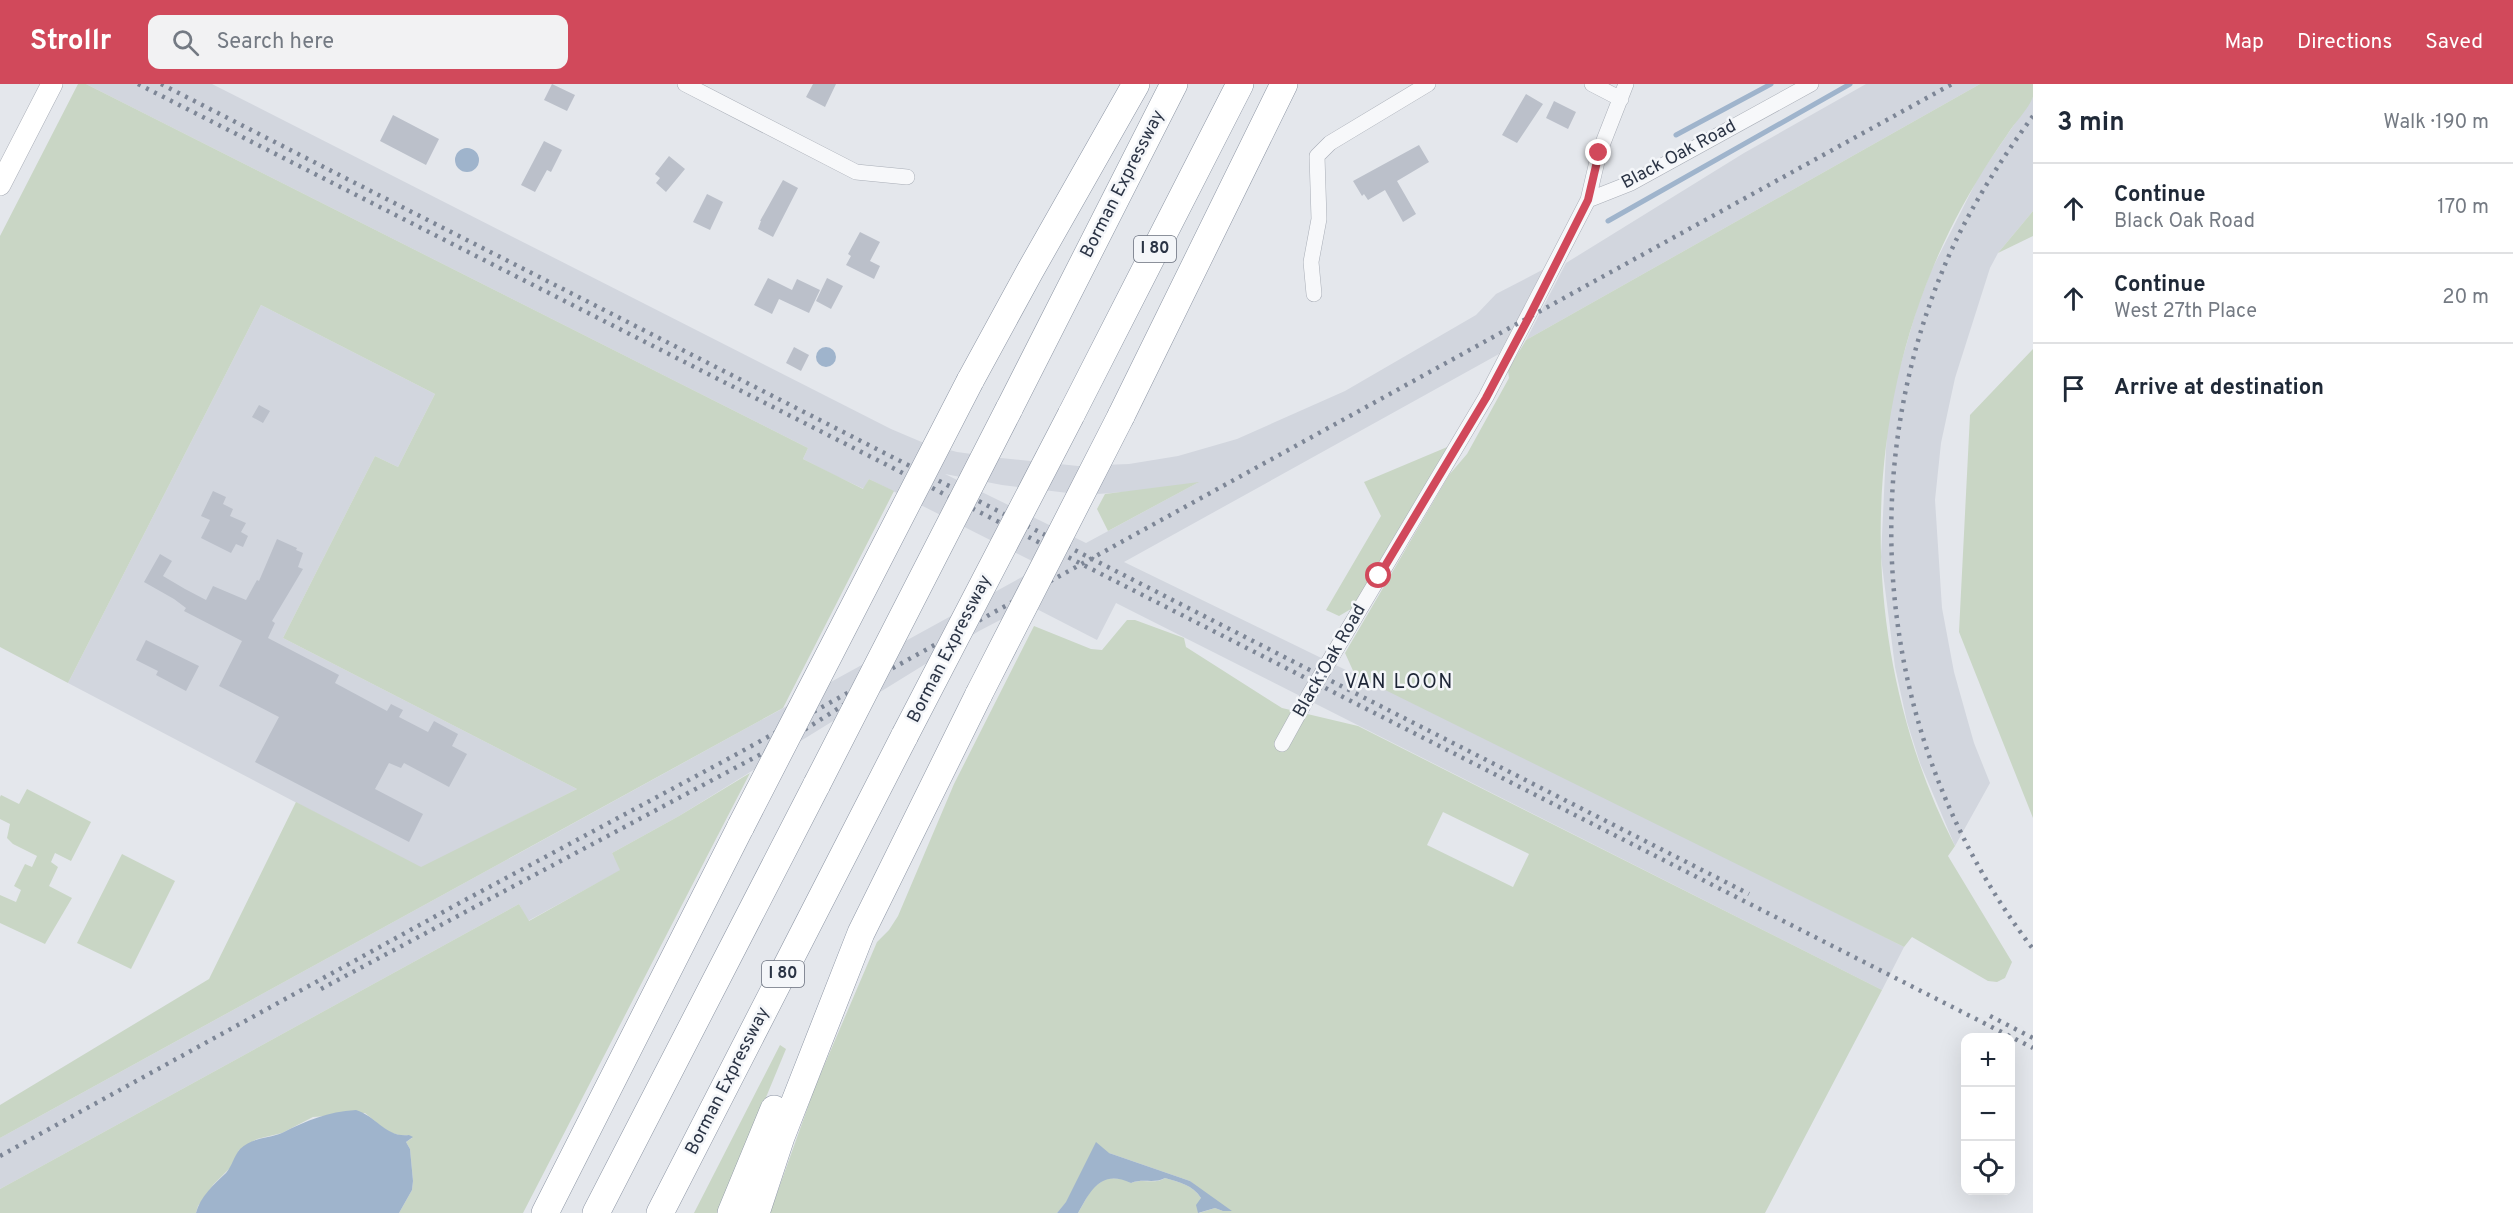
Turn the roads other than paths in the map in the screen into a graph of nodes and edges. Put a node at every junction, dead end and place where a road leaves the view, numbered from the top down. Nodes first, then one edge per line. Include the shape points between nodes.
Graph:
1 (685, 84) edge
2 (1136, 84) edge
3 (1174, 84) edge
4 (1239, 84) edge
5 (1284, 84) edge
6 (1428, 84) edge
7 (1592, 84) edge
8 (1811, 84) edge
9 (49, 85) edge
10 (1623, 91) edge
11 (907, 177) dead end
12 (0, 185) edge
13 (1588, 200) junction
14 (1314, 294) dead end
15 (1282, 744) dead end
16 (861, 933) junction
17 (544, 1213) edge
18 (596, 1213) edge
19 (660, 1213) edge
20 (731, 1213) edge
21 (756, 1213) edge

1 - 11 street via 856,172
2 - 17 highway, bridge via 970,381
3 - 18 highway, Borman Expressway, bridge
4 - 19 highway, Borman Expressway / I 80, bridge
5 - 16 highway, bridge
6 - 14 street via 1320,151 1319,219 1311,262
7 - 10 street
8 - 13 street, Black Oak Road via 1630,183
9 - 12 street
10 - 13 street via 1599,153
13 - 15 street, Black Oak Road via 1486,398
16 - 20 highway via 784,1084
16 - 21 highway via 781,1137

